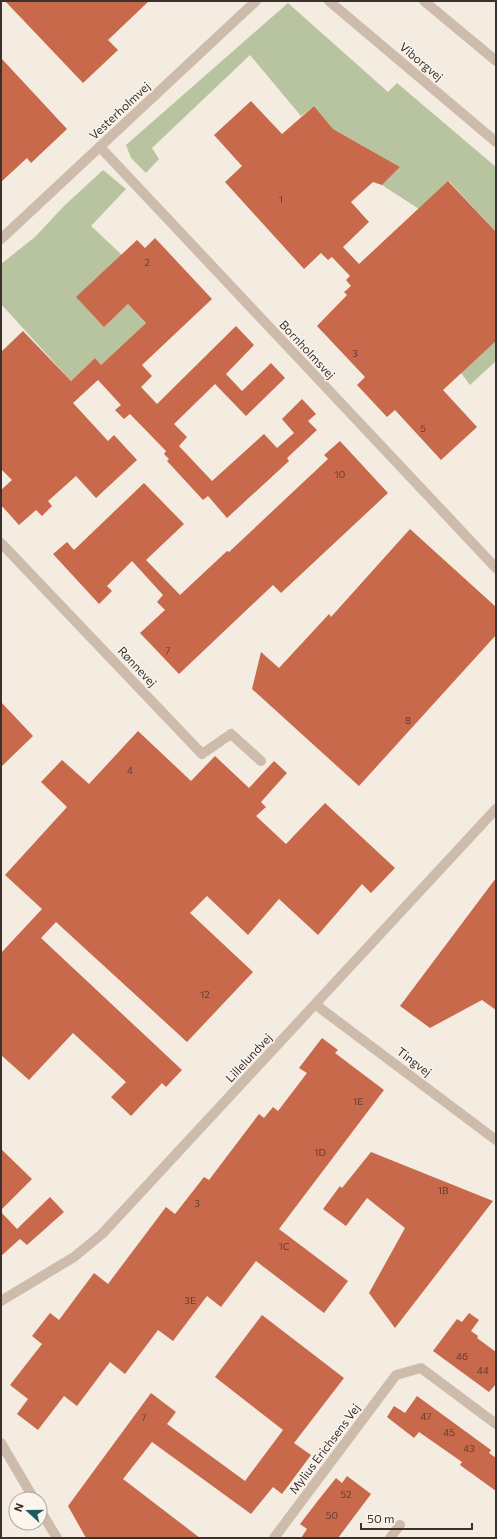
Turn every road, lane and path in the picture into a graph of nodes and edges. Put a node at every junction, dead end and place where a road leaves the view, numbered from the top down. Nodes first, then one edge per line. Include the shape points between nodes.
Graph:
1 (256, 1) edge
2 (329, 1) edge
3 (424, 1) edge
4 (496, 61) edge
5 (496, 142) edge
6 (100, 147) junction
7 (1, 239) edge
8 (1, 542) edge
9 (496, 568) edge
10 (261, 761) dead end
11 (496, 810) edge
12 (316, 1005) junction
13 (496, 1140) edge
14 (1, 1301) edge
15 (496, 1424) edge
16 (1, 1443) edge
17 (29, 1491) edge
18 (48, 1523) edge
19 (400, 1525) dead end
20 (57, 1538) edge
21 (274, 1538) edge
22 (390, 1538) edge

1 - 6 street, Vesterholmvej
2 - 5 street, Viborgvej
3 - 4 street
6 - 7 street, Vesterholmvej
6 - 9 street, Bornholmsvej
8 - 10 street, Rønnevej via 202,754 231,734
11 - 12 street, Lillelundvej
12 - 13 street, Tingvej
12 - 14 street, Lillelundvej via 102,1234 74,1257
15 - 21 street, Mylius Erichsens Vej via 421,1368 396,1375
16 - 17 street
18 - 20 street
19 - 22 street

